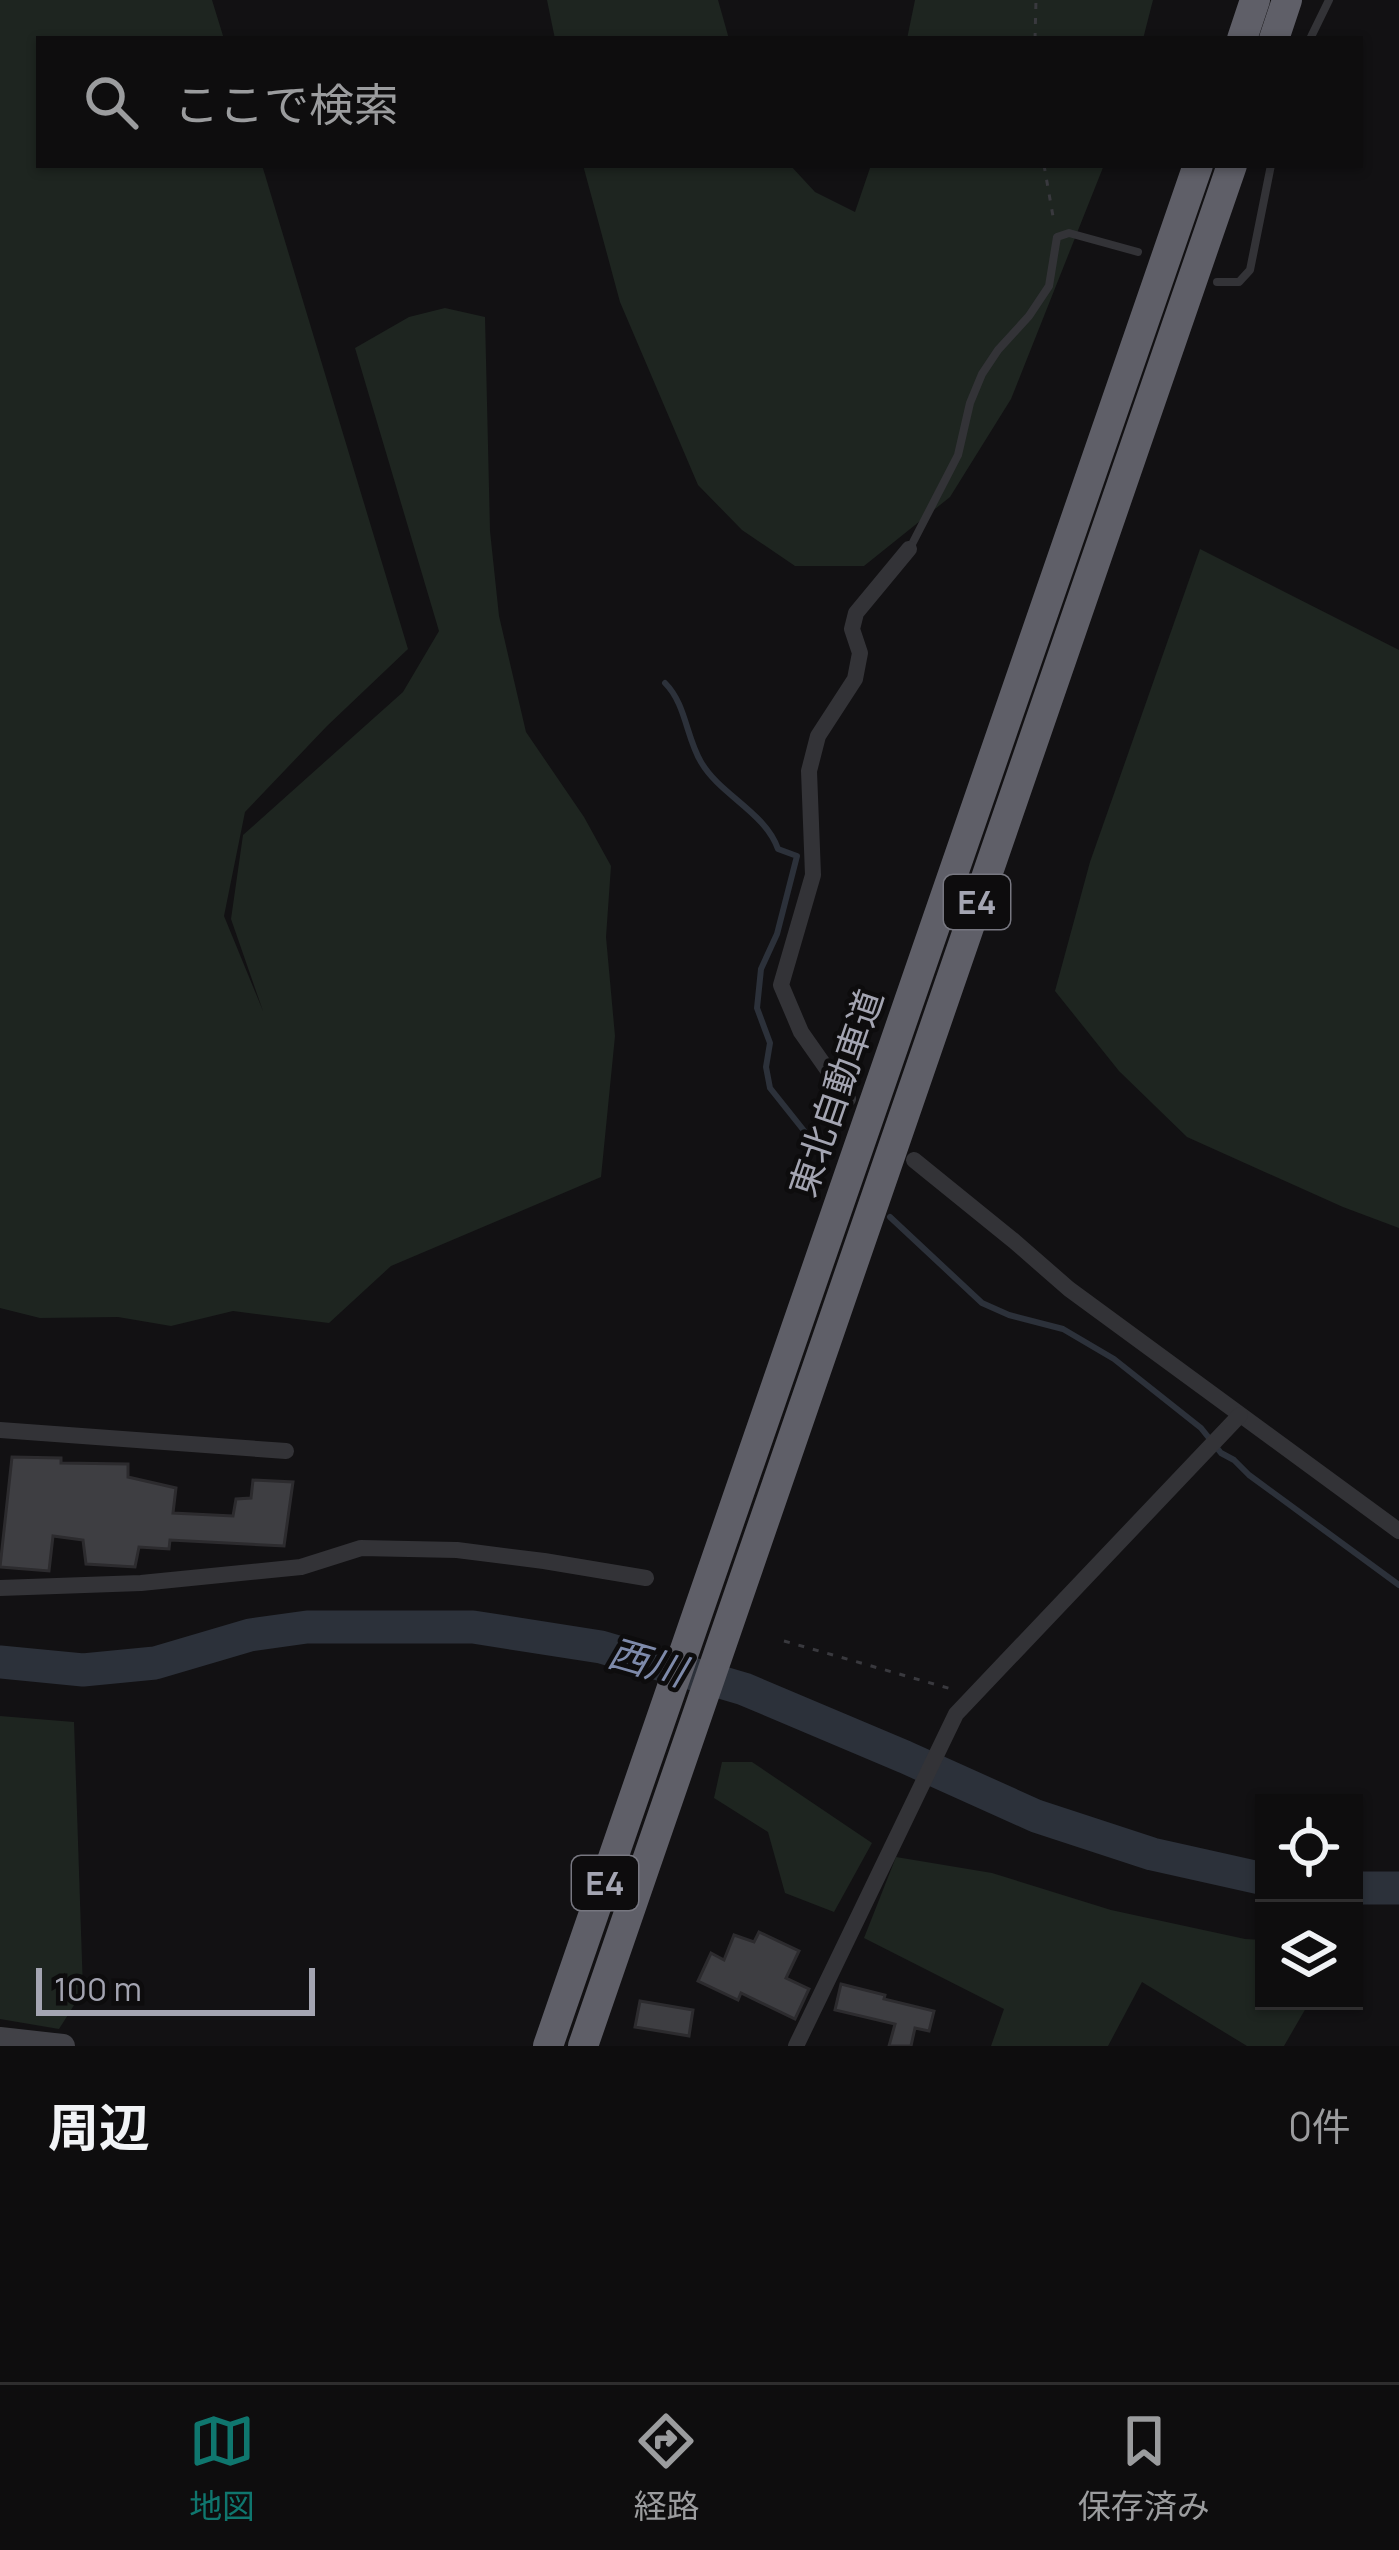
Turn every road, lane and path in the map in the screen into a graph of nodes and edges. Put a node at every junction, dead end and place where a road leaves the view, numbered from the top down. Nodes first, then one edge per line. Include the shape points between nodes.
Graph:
1 (1036, 0) edge
2 (1255, 0) edge
3 (1287, 0) edge
4 (1329, 0) edge
5 (1035, 36) edge
6 (1243, 36) edge
7 (1275, 36) edge
8 (1311, 36) edge
9 (1045, 168) edge
10 (1197, 168) edge
11 (1231, 168) edge
12 (1270, 168) edge
13 (1057, 237) junction
14 (1138, 252) dead end
15 (1217, 282) dead end
16 (910, 549) joint
17 (848, 1099) dead end
18 (914, 1160) dead end
19 (1240, 1415) junction
20 (0, 1430) edge
21 (286, 1451) dead end
22 (1399, 1531) edge
23 (646, 1578) dead end
24 (0, 1588) edge
25 (784, 1641) dead end
26 (973, 1696) junction
27 (0, 2039) edge
28 (63, 2046) edge
29 (548, 2046) edge
30 (583, 2046) edge
31 (796, 2046) edge

1 - 5 path
2 - 6 highway
3 - 7 highway
4 - 8 lane
9 - 13 path
10 - 29 highway, 東北自動車道 / E4
11 - 30 highway, 東北自動車道 / E4
12 - 15 lane via 1250,270 1239,282
13 - 14 lane via 1069,233
13 - 16 lane via 1049,286 982,374 958,455
16 - 17 street via 856,614 855,679 818,736 809,772 812,875 782,985 801,1032
18 - 19 street via 1069,1289
19 - 22 street
19 - 26 street
20 - 21 street
23 - 24 street via 457,1550 361,1548 301,1567
25 - 26 path
26 - 31 street via 956,1714
27 - 28 main road

